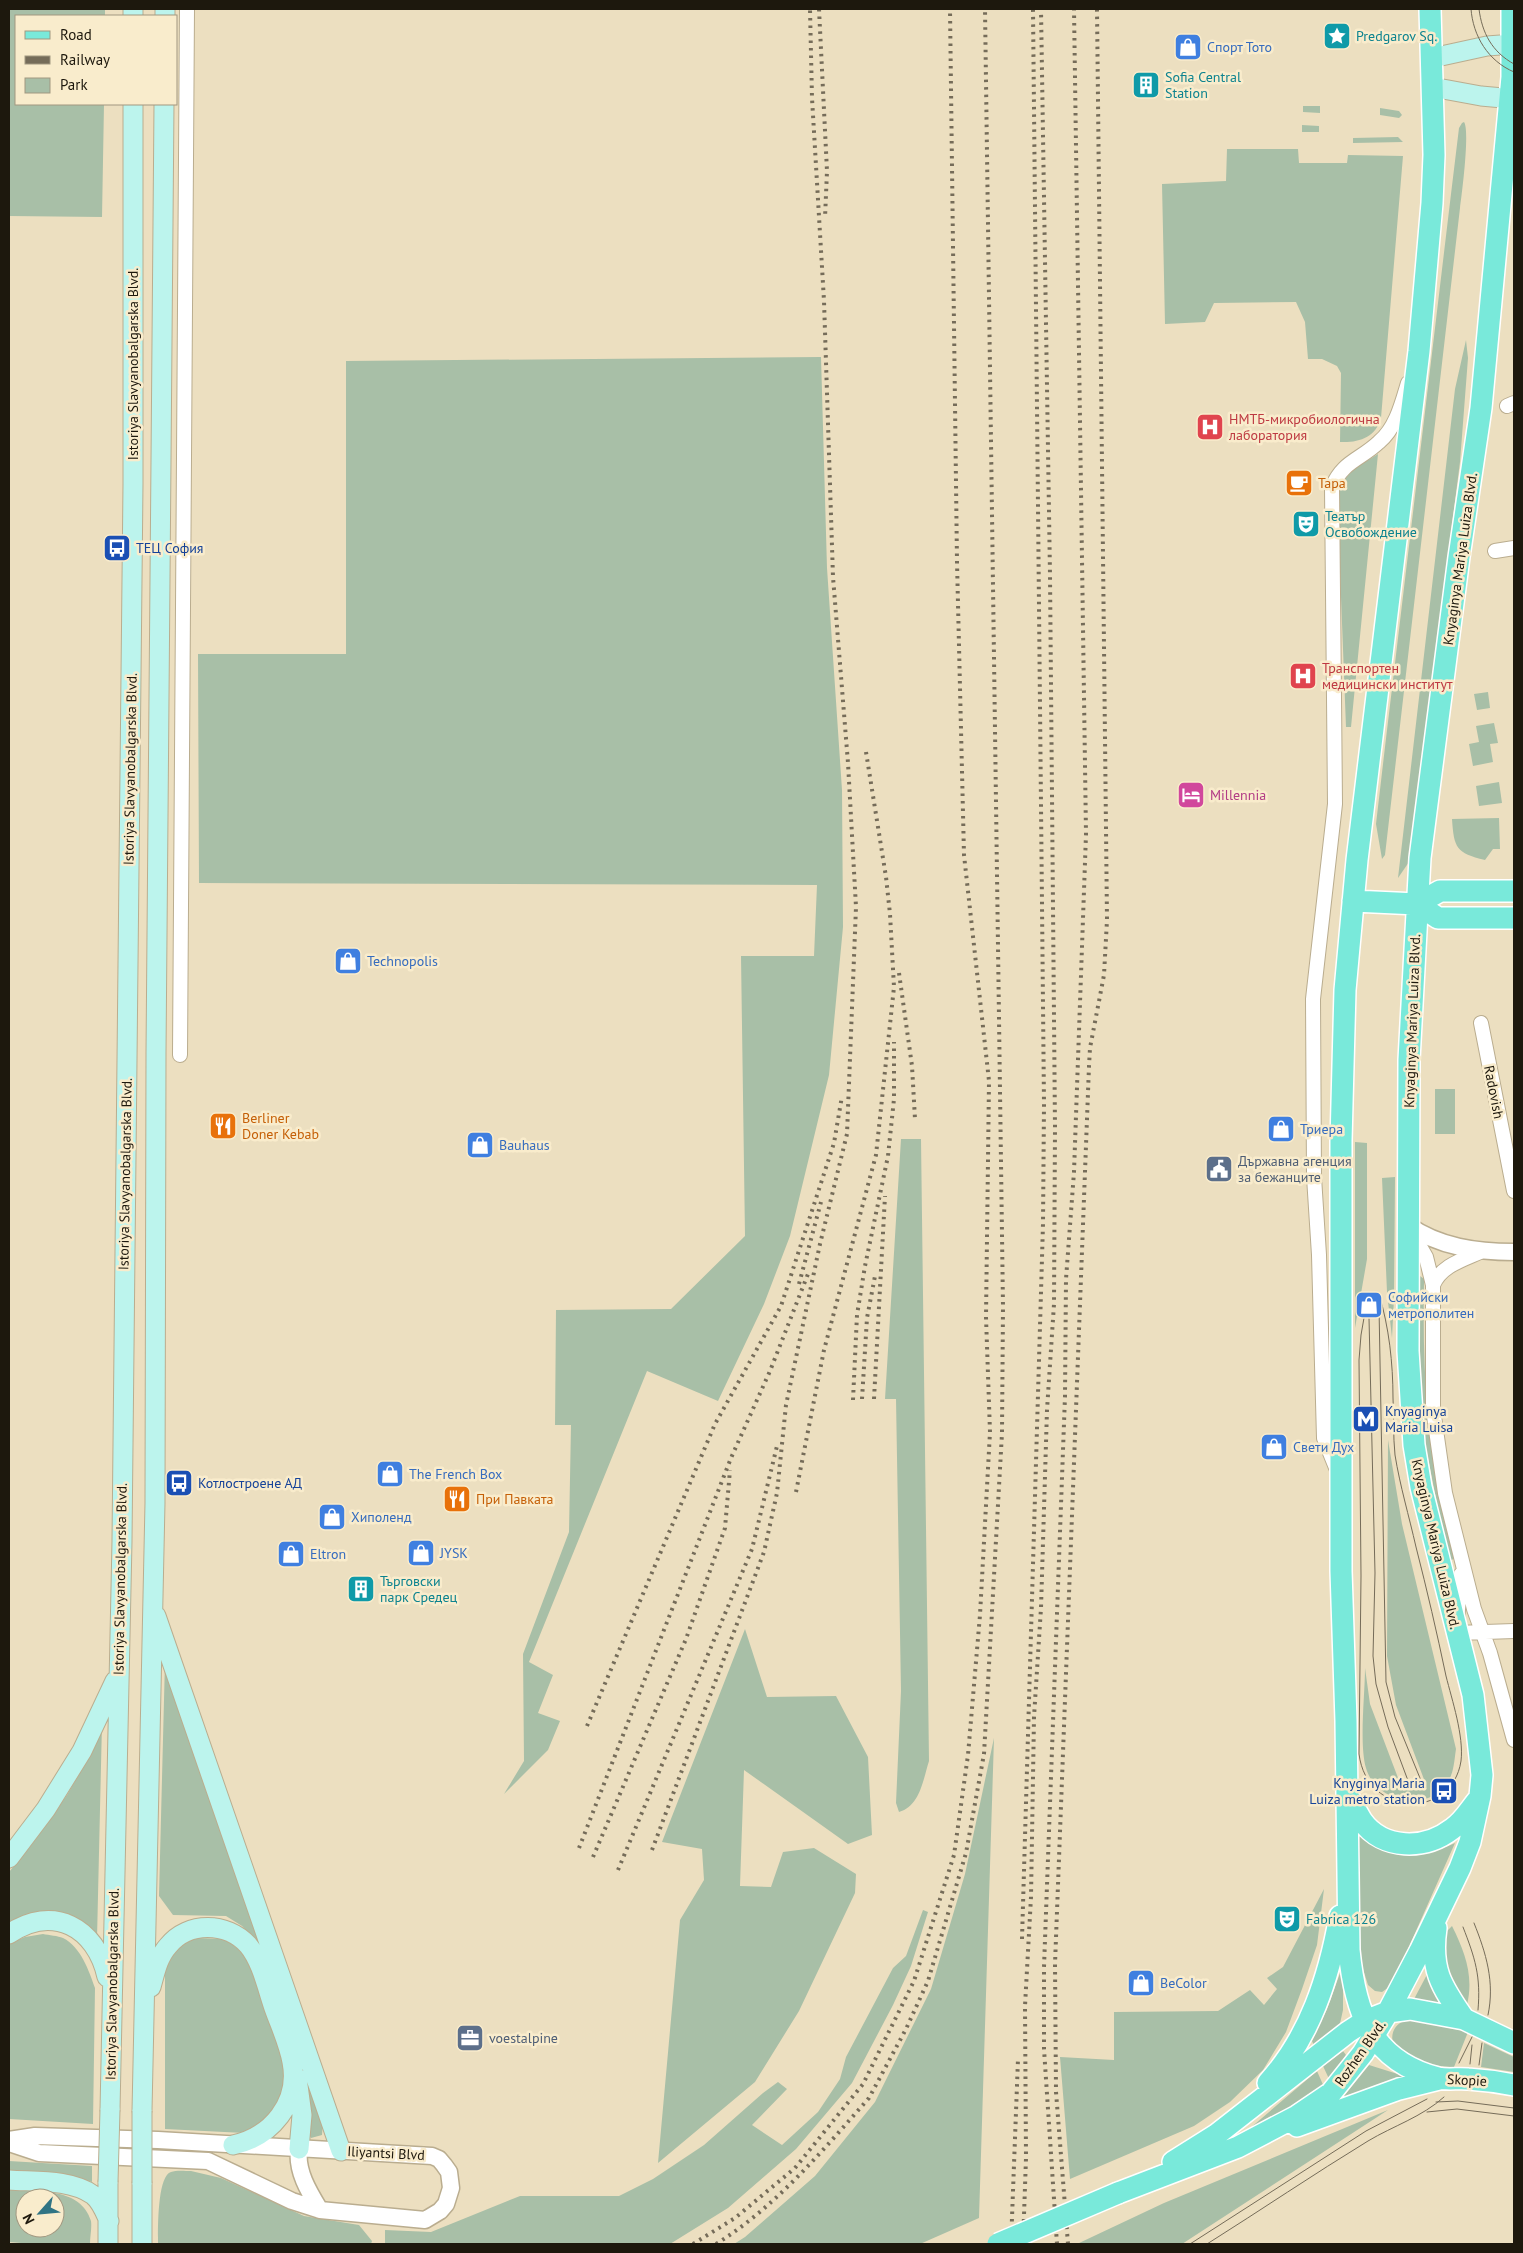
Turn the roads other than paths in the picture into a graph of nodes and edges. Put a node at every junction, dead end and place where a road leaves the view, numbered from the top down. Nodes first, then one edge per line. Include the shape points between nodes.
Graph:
1 (187, 9) edge
2 (1430, 9) edge
3 (1512, 9) edge
4 (1513, 44) edge
5 (1432, 58) junction
6 (1432, 86) junction
7 (1512, 100) edge
8 (133, 105) edge
9 (164, 105) edge
10 (1419, 351) junction
11 (1514, 548) edge
12 (1494, 551) dead end
13 (1514, 891) edge
14 (1353, 901) junction
15 (1417, 904) junction
16 (1514, 918) edge
17 (1481, 1023) dead end
18 (180, 1054) dead end
19 (1514, 1191) edge
20 (1408, 1225) junction
21 (1480, 1252) junction
22 (1514, 1252) edge
23 (1433, 1285) junction
24 (1341, 1482) junction
25 (1462, 1563) junction
26 (152, 1604) junction
27 (1514, 1630) edge
28 (1482, 1632) junction
29 (1456, 1633) junction
30 (119, 1673) junction
31 (1514, 1740) edge
32 (1347, 1794) junction
33 (1480, 1796) junction
34 (9, 1858) edge
35 (1347, 1869) junction
36 (1438, 1912) junction
37 (9, 1934) edge
38 (111, 1993) junction
39 (144, 2005) junction
40 (1388, 2012) junction
41 (1464, 2019) junction
42 (1369, 2029) junction
43 (1514, 2042) edge
44 (289, 2050) junction
45 (1439, 2079) junction
46 (1514, 2085) edge
47 (1226, 2127) junction
48 (9, 2141) edge
49 (233, 2145) junction
50 (1238, 2147) junction
51 (299, 2149) junction
52 (341, 2151) junction
53 (9, 2180) edge
54 (1118, 2193) junction
55 (320, 2210) junction
56 (109, 2221) junction
57 (108, 2244) edge
58 (142, 2244) edge
59 (998, 2244) edge

1 - 18 street
2 - 5 main road
3 - 4 main road, Knyaginya Mariya Luiza Blvd.
4 - 5 main road
4 - 7 main road, Knyaginya Mariya Luiza Blvd.
5 - 6 main road
6 - 7 main road
6 - 10 main road via 1434,155
7 - 15 main road, Knyaginya Mariya Luiza Blvd. via 1481,408 1430,781
8 - 30 main road, Istoriya Slavyanobalgarska Blvd. via 133,484
9 - 26 main road, Istoriya Slavyanobalgarska Blvd.
10 - 14 main road
10 - 24 street via 1396,419 1386,435 1344,468 1332,487 1336,804 1313,1000 1314,1177 1324,1438
11 - 12 street
13 - 15 main road via 1440,891
14 - 15 main road
14 - 24 main road via 1342,1040
15 - 16 main road via 1438,918
15 - 20 main road, Knyaginya Mariya Luiza Blvd. via 1409,1060
17 - 19 street, Radovish
20 - 21 street via 1438,1242
20 - 23 street via 1426,1257
20 - 29 main road, Knyaginya Mariya Luiza Blvd. via 1408,1351 1414,1445
21 - 22 street
21 - 23 street via 1446,1268
23 - 25 street via 1433,1409 1445,1493
24 - 32 main road
25 - 28 street
25 - 29 street
26 - 39 main road, Istoriya Slavyanobalgarska Blvd.
26 - 52 main road
27 - 28 street
28 - 29 street
28 - 31 street
29 - 33 main road, Knyaginya Mariya Luiza Blvd. via 1472,1695 1482,1775
30 - 34 main road via 82,1751 46,1809
30 - 38 main road, Istoriya Slavyanobalgarska Blvd.
32 - 33 main road via 1363,1822 1377,1835 1397,1844 1418,1844 1450,1831 1464,1820
32 - 35 main road
33 - 36 main road, Knyaginya Mariya Luiza Blvd. via 1470,1842
35 - 42 main road via 1352,1981
35 - 47 main road via 1330,1960 1309,2022 1281,2068
36 - 40 main road, Knyaginya Mariya Luiza Blvd.
36 - 41 main road via 1433,1950 1436,1968 1442,1986
37 - 38 main road via 21,1926 46,1921 76,1928 96,1947
38 - 56 main road, Istoriya Slavyanobalgarska Blvd., bridge
39 - 44 main road via 159,1960 173,1940 198,1928 216,1927 248,1945 258,1961
39 - 58 main road, Istoriya Slavyanobalgarska Blvd., bridge
40 - 41 main road via 1410,2009
40 - 42 main road, Rozhen Blvd.
41 - 43 main road
42 - 45 main road, Skopie via 1390,2056
42 - 47 main road, Rozhen Blvd.
42 - 50 main road, Rozhen Blvd. via 1347,2075 1327,2096
44 - 49 main road via 293,2073 286,2107 264,2133
44 - 51 main road via 301,2099
45 - 46 main road, Skopie via 1471,2079
45 - 50 main road via 1399,2089
47 - 54 main road, Rozhen Blvd.
48 - 49 street, Iliyantsi Blvd via 35,2136
48 - 55 street, Iliyantsi Blvd via 39,2153 208,2161 292,2201
49 - 51 street, Iliyantsi Blvd
50 - 54 main road, Rozhen Blvd.
51 - 52 street, Iliyantsi Blvd
51 - 55 street via 297,2160
52 - 55 street, Iliyantsi Blvd via 432,2156 439,2159 448,2172 450,2196 440,2211 425,2220
53 - 56 main road via 80,2188 94,2196
54 - 59 main road, Rozhen Blvd., bridge
56 - 57 main road, Istoriya Slavyanobalgarska Blvd.

